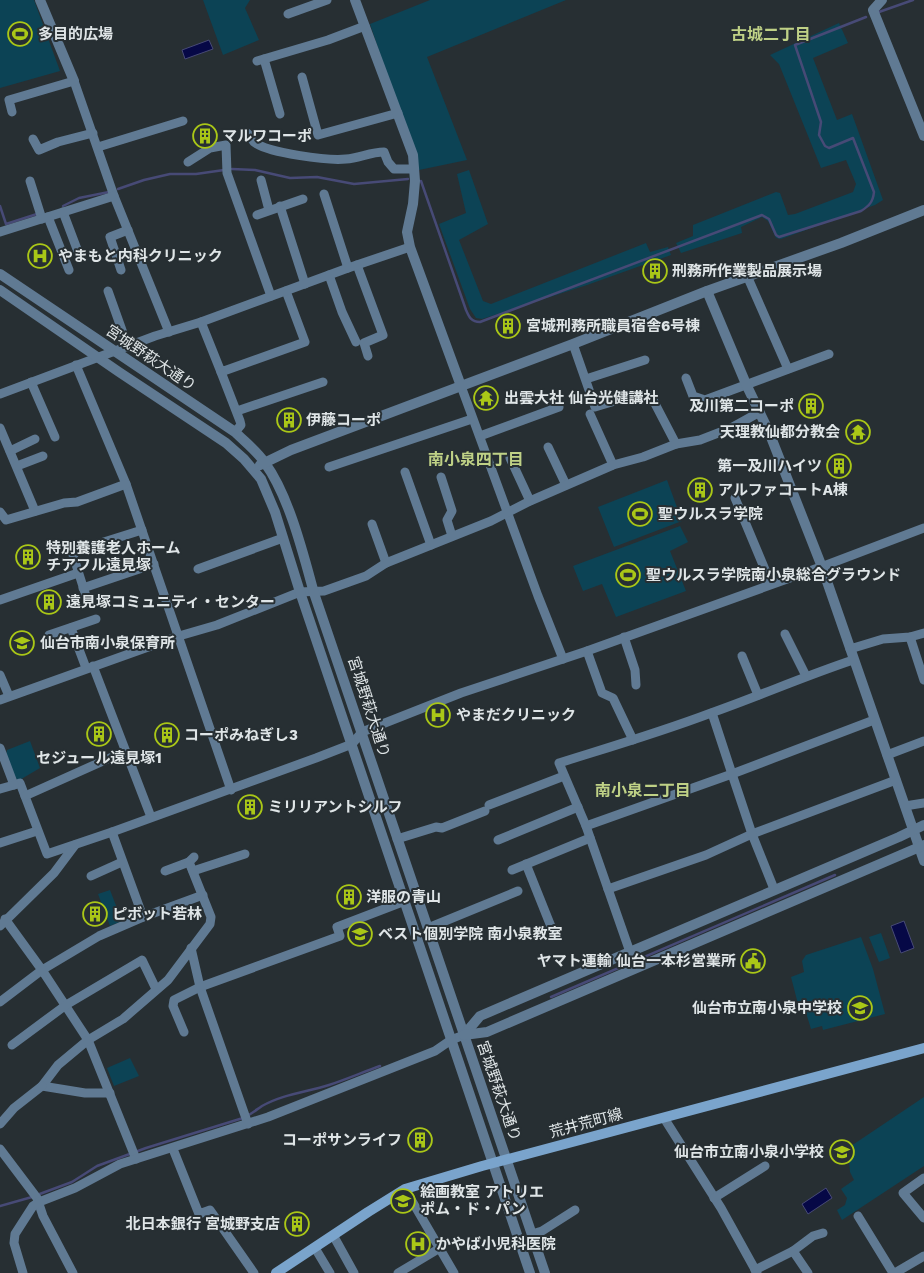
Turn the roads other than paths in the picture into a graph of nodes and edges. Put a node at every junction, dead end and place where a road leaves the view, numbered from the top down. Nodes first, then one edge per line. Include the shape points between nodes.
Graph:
1 (40, 0) edge
2 (327, 0) edge
3 (882, 0) edge
4 (358, 1) edge
5 (288, 14) dead end
6 (365, 26) junction
7 (302, 77) dead end
8 (74, 81) junction
9 (12, 112) dead end
10 (398, 113) junction
11 (280, 114) dead end
12 (184, 121) dead end
13 (93, 133) junction
14 (248, 133) dead end
15 (924, 136) edge
16 (33, 139) dead end
17 (98, 147) junction
18 (188, 162) dead end
19 (414, 169) junction
20 (261, 180) dead end
21 (30, 181) dead end
22 (324, 194) dead end
23 (114, 196) junction
24 (303, 199) dead end
25 (280, 206) junction
26 (269, 210) junction
27 (924, 210) edge
28 (63, 212) junction
29 (256, 215) dead end
30 (45, 218) junction
31 (0, 230) edge
32 (128, 230) junction
33 (410, 247) junction
34 (80, 257) dead end
35 (358, 265) junction
36 (348, 268) junction
37 (69, 270) dead end
38 (121, 270) dead end
39 (0, 274) edge
40 (329, 275) junction
41 (748, 278) junction
42 (305, 284) junction
43 (0, 290) edge
44 (108, 291) dead end
45 (286, 291) junction
46 (707, 291) junction
47 (271, 296) junction
48 (202, 322) junction
49 (169, 332) junction
50 (356, 342) dead end
51 (573, 344) junction
52 (128, 347) junction
53 (114, 352) junction
54 (829, 354) dead end
55 (368, 356) dead end
56 (98, 357) junction
57 (644, 360) dead end
58 (76, 365) junction
59 (788, 369) junction
60 (221, 372) junction
61 (686, 378) dead end
62 (586, 379) junction
63 (31, 382) junction
64 (323, 382) dead end
65 (746, 384) junction
66 (461, 386) junction
67 (0, 394) edge
68 (635, 395) dead end
69 (651, 396) dead end
70 (559, 407) dead end
71 (237, 411) junction
72 (758, 413) junction
73 (590, 414) dead end
74 (472, 419) junction
75 (0, 428) edge
76 (235, 432) junction
77 (480, 436) junction
78 (55, 437) dead end
79 (34, 439) dead end
80 (676, 444) junction
81 (548, 447) dead end
82 (10, 450) junction
83 (43, 456) dead end
84 (510, 458) dead end
85 (266, 463) junction
86 (613, 465) junction
87 (17, 466) junction
88 (329, 467) dead end
89 (253, 469) junction
90 (405, 472) dead end
91 (441, 477) dead end
92 (126, 484) junction
93 (566, 485) junction
94 (735, 498) dead end
95 (530, 501) junction
96 (35, 511) junction
97 (0, 512) edge
98 (508, 513) junction
99 (372, 524) dead end
100 (924, 528) edge
101 (142, 530) junction
102 (452, 536) junction
103 (283, 538) junction
104 (431, 546) junction
105 (386, 563) junction
106 (154, 564) junction
107 (822, 567) junction
108 (198, 569) dead end
109 (78, 572) junction
110 (771, 584) junction
111 (300, 592) junction
112 (314, 593) junction
113 (0, 600) edge
114 (96, 619) dead end
115 (71, 628) junction
116 (924, 633) edge
117 (785, 634) dead end
118 (49, 635) dead end
119 (179, 636) junction
120 (910, 637) junction
121 (624, 638) junction
122 (850, 649) junction
123 (587, 651) junction
124 (742, 656) dead end
125 (563, 659) junction
126 (853, 660) junction
127 (89, 667) junction
128 (0, 675) edge
129 (923, 675) edge
130 (806, 676) junction
131 (636, 686) dead end
132 (758, 695) junction
133 (9, 696) junction
134 (0, 700) edge
135 (712, 713) junction
136 (874, 720) junction
137 (362, 732) junction
138 (633, 740) junction
139 (924, 741) edge
140 (352, 744) junction
141 (0, 748) edge
142 (887, 755) junction
143 (112, 757) dead end
144 (732, 774) junction
145 (564, 776) junction
146 (896, 780) junction
147 (14, 785) junction
148 (0, 789) edge
149 (230, 790) junction
150 (25, 796) junction
151 (924, 802) edge
152 (905, 806) junction
153 (578, 808) junction
154 (151, 817) junction
155 (924, 825) edge
156 (586, 826) junction
157 (37, 830) junction
158 (913, 830) junction
159 (112, 832) junction
160 (752, 834) junction
161 (398, 838) junction
162 (590, 838) junction
163 (498, 840) dead end
164 (0, 842) edge
165 (76, 844) junction
166 (922, 846) edge
167 (245, 854) dead end
168 (924, 861) edge
169 (122, 862) junction
170 (526, 864) junction
171 (512, 870) dead end
172 (165, 871) dead end
173 (193, 871) junction
174 (91, 876) dead end
175 (608, 889) junction
176 (774, 889) junction
177 (518, 891) dead end
178 (203, 895) junction
179 (405, 901) junction
180 (143, 917) junction
181 (3, 922) edge
182 (428, 928) junction
183 (552, 929) dead end
184 (191, 948) junction
185 (630, 952) junction
186 (42, 970) junction
187 (200, 987) junction
188 (156, 989) junction
189 (0, 1002) edge
190 (66, 1005) junction
191 (184, 1032) dead end
192 (464, 1035) junction
193 (88, 1040) junction
194 (452, 1040) junction
195 (12, 1045) dead end
196 (924, 1048) edge
197 (42, 1086) junction
198 (110, 1092) junction
199 (664, 1118) junction
200 (247, 1119) junction
201 (0, 1124) edge
202 (0, 1149) edge
203 (173, 1149) junction
204 (135, 1154) junction
205 (506, 1160) junction
206 (494, 1163) junction
207 (766, 1166) dead end
208 (924, 1178) edge
209 (405, 1189) junction
210 (36, 1198) junction
211 (714, 1198) junction
212 (574, 1210) dead end
213 (858, 1216) dead end
214 (924, 1218) edge
215 (823, 1233) dead end
216 (532, 1234) junction
217 (334, 1235) junction
218 (315, 1248) junction
219 (440, 1248) junction
220 (793, 1250) junction
221 (924, 1256) edge
222 (756, 1271) edge
223 (23, 1273) edge
224 (73, 1273) edge
225 (254, 1273) edge
226 (276, 1273) edge
227 (330, 1273) edge
228 (354, 1273) edge
229 (398, 1273) edge
230 (454, 1273) edge
231 (530, 1273) edge
232 (546, 1273) edge
233 (808, 1273) edge
234 (894, 1273) edge

1 - 8 street
2 - 5 street
3 - 15 street via 873,10
4 - 6 street
6 - 10 street
6 - 11 street via 261,60
7 - 10 street via 318,134
8 - 9 street via 9,100
8 - 13 street
10 - 19 street via 413,155
12 - 17 street
13 - 16 street via 39,150
13 - 17 street
14 - 19 street via 254,142 264,147 327,160 384,152 394,169
17 - 23 street
18 - 47 street via 210,148 226,145 227,173
19 - 33 street via 413,204 407,232
20 - 26 street
21 - 30 street
22 - 36 street
23 - 28 street
23 - 32 street
24 - 25 street
25 - 26 street
25 - 42 street
26 - 29 street
27 - 41 street
28 - 30 street
28 - 34 street
30 - 31 street
30 - 37 street
32 - 38 street via 110,237
32 - 49 street
33 - 35 street
33 - 66 street
35 - 36 street
35 - 55 street via 383,335 364,343
36 - 40 street
39 - 53 street, 宮城野萩大通り
40 - 42 street
40 - 50 street
41 - 46 street
41 - 59 street
42 - 45 street
43 - 56 street, 宮城野萩大通り
44 - 52 street
45 - 47 street
45 - 60 street via 306,342
46 - 51 street
46 - 65 street
47 - 48 street
48 - 49 street
48 - 60 street
49 - 52 street
51 - 62 street
51 - 66 street
52 - 53 street
53 - 56 street
53 - 76 street, 宮城野萩大通り
54 - 59 street
56 - 58 street
56 - 89 street, 宮城野萩大通り via 226,443
57 - 62 street
58 - 63 street
58 - 92 street
59 - 65 street
60 - 71 street
61 - 65 street via 693,396 705,400
62 - 68 street via 595,407
63 - 67 street
63 - 78 street
64 - 71 street
65 - 72 street
66 - 74 street
66 - 85 street via 291,450
69 - 80 street
70 - 77 street
71 - 76 street via 241,425
72 - 80 street via 700,440
72 - 107 street via 769,432
73 - 86 street
74 - 77 street
74 - 88 street
75 - 82 street
76 - 85 street, 宮城野萩大通り
77 - 98 street
79 - 82 street
80 - 86 street
81 - 93 street
82 - 87 street
83 - 87 street
84 - 95 street
85 - 89 street
85 - 112 street, 宮城野萩大通り via 278,483
86 - 93 street
87 - 96 street
89 - 103 street, 宮城野萩大通り via 272,504
90 - 104 street
91 - 102 street via 452,511 447,520
92 - 96 street via 77,502
92 - 101 street
93 - 95 street
94 - 110 street
95 - 98 street
96 - 97 street via 6,520
98 - 102 street
98 - 125 street
99 - 105 street
100 - 107 street
101 - 106 street
101 - 109 street via 72,552
102 - 104 street
103 - 108 street
103 - 111 street, 宮城野萩大通り
104 - 105 street
105 - 112 street via 366,576
106 - 109 street via 85,592
106 - 119 street
107 - 110 street
107 - 122 street
109 - 113 street
110 - 121 street
111 - 112 street
111 - 119 street via 217,625
111 - 140 street, 宮城野萩大通り
112 - 137 street, 宮城野萩大通り
114 - 115 street
115 - 118 street
115 - 127 street
116 - 120 street
117 - 130 street
119 - 127 street
119 - 149 street
120 - 122 street via 883,639
120 - 129 street
121 - 123 street
121 - 131 street via 635,670
122 - 126 street
123 - 125 street
123 - 138 street via 602,693 613,698
124 - 132 street
125 - 137 street via 461,693
126 - 130 street
126 - 136 street
127 - 133 street
127 - 154 street via 119,729
128 - 133 street
130 - 132 street
132 - 135 street
133 - 134 street
135 - 138 street
135 - 144 street
136 - 142 street
136 - 144 street
137 - 140 street
137 - 161 street, 宮城野萩大通り
138 - 145 street via 559,763
139 - 142 street
140 - 149 street
140 - 179 street, 宮城野萩大通り
141 - 147 street
142 - 146 street
143 - 150 street
144 - 156 street
144 - 160 street
145 - 153 street
145 - 161 street via 442,828
146 - 152 street
146 - 160 street
147 - 148 street
147 - 150 street via 20,783
149 - 154 street
150 - 157 street
151 - 152 street
152 - 158 street
153 - 156 street
153 - 163 street
154 - 159 street
155 - 158 street
156 - 162 street
157 - 164 street
157 - 165 street via 46,854
158 - 166 street
158 - 176 street
159 - 165 street
159 - 169 street
160 - 175 street via 706,856
160 - 176 street
161 - 182 street, 宮城野萩大通り
162 - 170 street
162 - 175 street
165 - 181 street via 54,873
166 - 168 street
166 - 192 street via 487,1032
167 - 173 street
169 - 174 street
169 - 180 street
170 - 171 street
170 - 183 street
172 - 173 street via 192,860
173 - 178 street
175 - 185 street
176 - 185 street
177 - 182 street
178 - 180 street
178 - 184 street via 211,917 210,924
179 - 187 street via 337,927 340,936
179 - 194 street, 宮城野萩大通り
180 - 186 street via 98,936
181 - 186 street
182 - 192 street, 宮城野萩大通り
184 - 187 street
184 - 188 street via 168,980
185 - 192 street via 480,1016
186 - 189 street
186 - 190 street
187 - 191 street via 174,1000 173,1006
187 - 200 street
188 - 190 street via 142,960
188 - 193 street via 123,1019
190 - 193 street
190 - 195 street
192 - 194 street
192 - 205 street, 宮城野萩大通り
193 - 197 street via 58,1065
193 - 198 street
194 - 200 street via 435,1051
194 - 206 street, 宮城野萩大通り
196 - 199 main road, 荒井荒町線
197 - 198 street via 86,1094
197 - 201 street
198 - 204 street
199 - 205 main road, 荒井荒町線
199 - 211 street
200 - 203 street
202 - 210 street
203 - 204 street
203 - 225 street via 199,1214 210,1210
204 - 210 street via 75,1188
205 - 206 main road, 荒井荒町線
205 - 216 street, 宮城野萩大通り
206 - 209 main road, 荒井荒町線
206 - 231 street, 宮城野萩大通り
207 - 211 street
208 - 214 street via 903,1193
209 - 217 main road, 荒井荒町線
209 - 219 street
210 - 223 street via 15,1234 14,1243
210 - 224 street
211 - 222 street
212 - 216 street
213 - 234 street
215 - 220 street
216 - 232 street, 宮城野萩大通り
217 - 218 main road, 荒井荒町線
217 - 228 street
218 - 226 main road, 荒井荒町線
218 - 227 street
219 - 229 street
219 - 230 street
220 - 222 street
220 - 233 street
221 - 234 street

